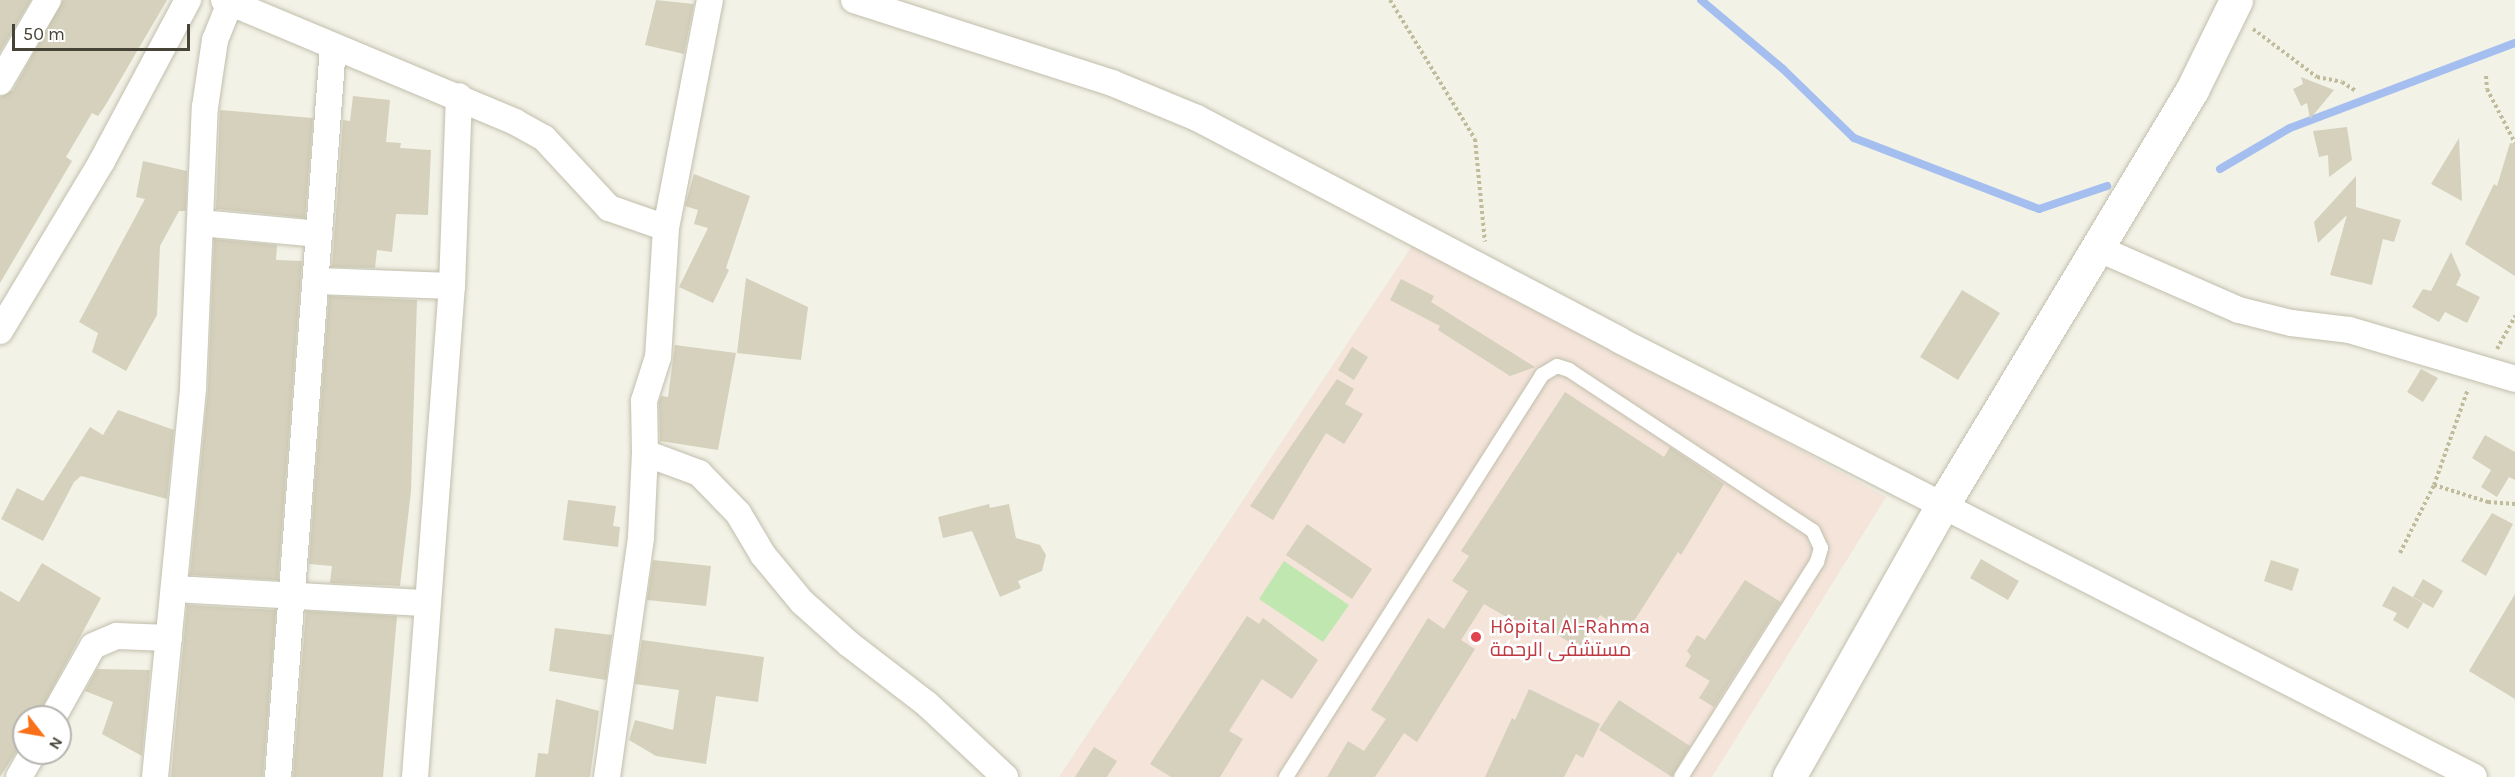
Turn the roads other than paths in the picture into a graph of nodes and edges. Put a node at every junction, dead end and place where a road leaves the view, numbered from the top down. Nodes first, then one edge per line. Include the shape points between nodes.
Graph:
1 (48, 0) edge
2 (188, 0) edge
3 (710, 0) edge
4 (854, 0) edge
5 (227, 2) edge
6 (2234, 6) edge
7 (333, 48) junction
8 (0, 82) edge
9 (459, 96) junction
10 (200, 223) junction
11 (666, 228) junction
12 (318, 234) junction
13 (2097, 248) junction
14 (317, 281) junction
15 (452, 286) junction
16 (1, 328) edge
17 (2515, 379) edge
18 (645, 453) junction
19 (1942, 506) junction
20 (174, 588) junction
21 (292, 594) junction
22 (428, 603) junction
23 (169, 638) junction
24 (60, 705) edge
25 (155, 777) edge
26 (278, 777) edge
27 (414, 777) edge
28 (607, 777) edge
29 (1005, 777) edge
30 (1286, 777) edge
31 (1681, 777) edge
32 (1789, 777) edge
33 (2474, 777) edge

1 - 8 street
2 - 16 street via 102,161
3 - 11 street
4 - 19 street via 1112,83 1197,118
5 - 7 street
5 - 10 street via 211,63
6 - 13 street via 2192,90
7 - 9 street
7 - 12 street
9 - 11 street via 544,138 609,208
9 - 15 street
10 - 12 street
10 - 20 street via 193,388
11 - 18 street via 658,357 644,401
12 - 14 street
13 - 17 street via 2239,310 2291,323 2349,330
13 - 19 street
14 - 15 street
14 - 21 street
15 - 22 street
18 - 28 street via 641,537
18 - 29 street via 699,473 738,513 763,555 802,602 849,645 927,704
19 - 32 street
19 - 33 street
20 - 21 street
20 - 23 street
21 - 22 street
21 - 26 street
22 - 27 street
23 - 24 street via 117,636 93,646
23 - 25 street
30 - 31 lane via 1542,375 1557,366 1569,370 1814,531 1821,548 1817,562

